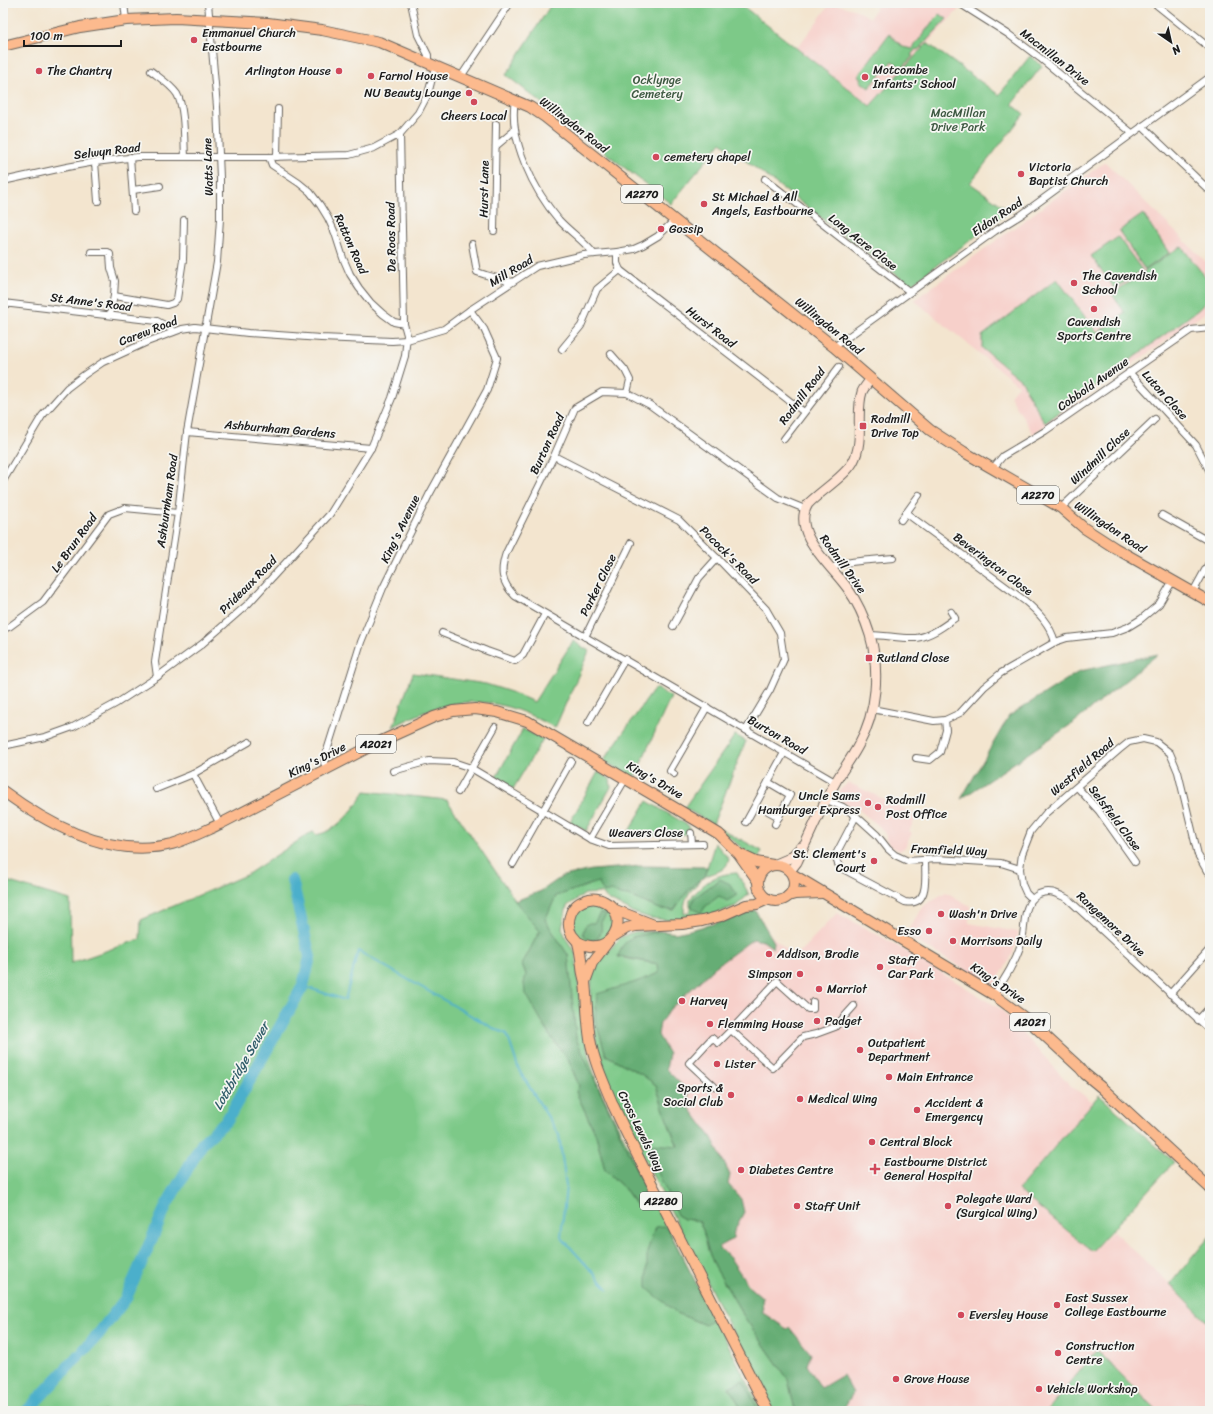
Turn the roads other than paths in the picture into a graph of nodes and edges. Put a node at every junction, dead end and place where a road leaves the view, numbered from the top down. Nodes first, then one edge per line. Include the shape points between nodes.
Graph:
1 (124, 3) edge
2 (208, 3) edge
3 (410, 3) edge
4 (510, 3) edge
5 (959, 3) edge
6 (1154, 3) edge
7 (126, 20) junction
8 (210, 20) junction
9 (3, 46) edge
10 (1210, 48) edge
11 (431, 65) junction
12 (151, 71) dead end
13 (1210, 77) edge
14 (460, 78) junction
15 (515, 100) junction
16 (278, 109) dead end
17 (496, 124) dead end
18 (1142, 126) junction
19 (515, 130) junction
20 (1132, 133) junction
21 (400, 134) junction
22 (496, 146) junction
23 (130, 157) junction
24 (185, 157) junction
25 (217, 157) junction
26 (269, 157) junction
27 (277, 157) junction
28 (95, 162) junction
29 (764, 179) dead end
30 (3, 181) edge
31 (160, 186) dead end
32 (133, 190) junction
33 (1210, 191) edge
34 (98, 202) dead end
35 (134, 211) dead end
36 (184, 220) dead end
37 (675, 220) junction
38 (494, 232) dead end
39 (472, 244) dead end
40 (92, 252) dead end
41 (617, 252) junction
42 (594, 254) junction
43 (620, 270) junction
44 (512, 282) junction
45 (910, 292) junction
46 (114, 296) junction
47 (3, 303) edge
48 (470, 310) junction
49 (110, 314) junction
50 (404, 324) junction
51 (1210, 328) edge
52 (205, 329) junction
53 (173, 332) junction
54 (407, 340) junction
55 (834, 347) junction
56 (562, 349) dead end
57 (611, 354) dead end
58 (838, 367) dead end
59 (1129, 372) junction
60 (872, 379) junction
61 (627, 393) junction
62 (804, 412) junction
63 (1155, 419) dead end
64 (187, 432) junction
65 (784, 439) dead end
66 (371, 448) junction
67 (554, 456) junction
68 (993, 468) junction
69 (1210, 472) edge
70 (3, 481) edge
71 (919, 495) dead end
72 (1061, 508) junction
73 (805, 509) junction
74 (178, 513) junction
75 (906, 513) junction
76 (1162, 515) dead end
77 (901, 520) dead end
78 (1210, 542) edge
79 (631, 543) dead end
80 (717, 558) junction
81 (893, 558) dead end
82 (1210, 560) edge
83 (832, 568) junction
84 (1172, 582) junction
85 (1193, 592) junction
86 (1210, 602) edge
87 (951, 612) dead end
88 (545, 614) junction
89 (673, 626) dead end
90 (3, 629) edge
91 (442, 633) dead end
92 (870, 635) junction
93 (585, 637) junction
94 (1055, 642) junction
95 (625, 660) junction
96 (157, 677) junction
97 (707, 707) junction
98 (872, 709) junction
99 (945, 720) junction
100 (588, 723) dead end
101 (495, 727) dead end
102 (746, 730) junction
103 (249, 742) dead end
104 (3, 746) edge
105 (784, 752) junction
106 (916, 758) dead end
107 (571, 761) dead end
108 (471, 768) junction
109 (326, 769) junction
110 (393, 771) dead end
111 (193, 774) junction
112 (674, 774) dead end
113 (626, 778) junction
114 (768, 782) junction
115 (835, 782) junction
116 (1077, 787) junction
117 (156, 789) dead end
118 (3, 790) edge
119 (458, 792) dead end
120 (827, 800) junction
121 (543, 811) junction
122 (768, 811) dead end
123 (856, 816) junction
124 (778, 817) junction
125 (746, 822) dead end
126 (220, 824) junction
127 (775, 824) dead end
128 (691, 833) dead end
129 (590, 839) junction
130 (806, 842) junction
131 (692, 843) junction
132 (703, 844) dead end
133 (739, 854) junction
134 (925, 860) junction
135 (1135, 862) dead end
136 (513, 864) dead end
137 (774, 865) junction
138 (1020, 869) junction
139 (791, 873) junction
140 (1210, 874) edge
141 (758, 883) junction
142 (822, 893) junction
143 (788, 896) junction
144 (768, 899) junction
145 (1032, 900) junction
146 (746, 905) junction
147 (613, 909) junction
148 (657, 926) junction
149 (611, 939) junction
150 (578, 942) junction
151 (1210, 949) edge
152 (585, 982) junction
153 (1170, 994) junction
154 (994, 995) junction
155 (812, 1002) dead end
156 (854, 1006) dead end
157 (1210, 1008) edge
158 (1198, 1020) junction
159 (731, 1030) junction
160 (1210, 1030) edge
161 (714, 1086) dead end
162 (1210, 1188) edge
163 (768, 1411) edge

1 - 7 street
2 - 8 street, Watts Lane
3 - 11 street via 418,35
4 - 14 street
5 - 20 street, Macmillan Drive via 1040,58
6 - 10 street
7 - 8 main road, A2270
7 - 9 main road, A2270 via 80,26
8 - 11 main road, A2270 via 322,30 379,42
8 - 25 street, Watts Lane
11 - 14 main road, Willingdon Road / A2270
11 - 21 street via 428,94 418,113
12 - 24 street via 166,82 177,95 182,112
13 - 18 street, Eldon Road
14 - 15 main road, Willingdon Road / A2270
15 - 19 street
15 - 37 main road, Willingdon Road / A2270 via 530,106 545,117
16 - 27 street
17 - 22 street, Hurst Lane
18 - 20 street, Eldon Road
18 - 33 street
19 - 22 street, Hurst Lane
19 - 42 street via 526,166 546,204 560,222
20 - 45 street, Eldon Road
21 - 27 street via 374,148 349,155
21 - 50 street, De Roos Road
22 - 38 street, Hurst Lane
23 - 24 street, Selwyn Road
23 - 28 street, Selwyn Road
23 - 32 street
24 - 25 street, Selwyn Road
25 - 26 street
25 - 52 street, Watts Lane via 220,219 217,262
26 - 27 street
26 - 50 street, Ratton Road via 272,165 310,192 320,205 335,233 350,274 371,303 394,322
28 - 30 street, Selwyn Road
28 - 34 street
29 - 45 street, Long Acre Close
31 - 32 street
32 - 35 street
36 - 46 street via 183,260 176,300 168,305
37 - 41 street, Mill Road via 658,236 643,245
37 - 55 main road, Willingdon Road / A2270
39 - 44 street via 478,272
40 - 46 street via 110,254 115,281
41 - 42 street, Mill Road
41 - 43 street
42 - 44 street, Mill Road via 537,266
43 - 56 street via 599,286 581,326
43 - 62 street, Hurst Road
44 - 48 street, Mill Road
45 - 55 street, Eldon Road
46 - 49 street
47 - 49 street, St Anne's Road
48 - 54 street, Mill Road via 444,329
48 - 109 street, King's Avenue via 484,329 497,358 487,390 429,495 383,588 361,642 325,757
49 - 53 street, St Anne's Road via 164,323
50 - 54 street, De Roos Road
51 - 59 street, Cobbold Avenue via 1191,330
52 - 53 street, Carew Road via 189,328
52 - 54 street, Carew Road via 321,338
52 - 64 street, Ashburnham Road
53 - 70 street, Carew Road via 103,362 68,388 42,416
54 - 66 street, Prideaux Road via 405,356 392,398
55 - 60 main road, Willingdon Road / A2270
57 - 61 street via 630,380
58 - 62 street, Rodmill Road
59 - 68 street, Cobbold Avenue via 1045,431 1003,456
59 - 69 street, Luton Close via 1196,446
60 - 68 main road, Willingdon Road / A2270 via 930,430
60 - 73 street via 862,392 859,443 853,462
61 - 67 street, Burton Road via 602,392 575,408
61 - 73 street, Burton Road via 650,405 778,498
62 - 65 street, Rodmill Road
63 - 72 street, Windmill Close
64 - 66 street, Ashburnham Gardens
64 - 74 street, Ashburnham Road
66 - 96 street, Prideaux Road via 330,514 248,604 202,644
67 - 80 street, Pocock's Road via 679,520
67 - 88 street, Burton Road via 506,553 502,571 507,588 515,596
68 - 72 main road, Willingdon Road / A2270
71 - 75 street
72 - 84 main road, Willingdon Road / A2270 via 1084,528
73 - 83 street, Rodmill Drive via 808,536 821,557
74 - 90 street, Le Brun Road via 126,508 109,514 42,602
74 - 96 street, Ashburnham Road via 155,662
75 - 77 street
75 - 94 street, Beverington Close via 1030,606 1046,622
76 - 78 street
79 - 93 street, Parker Close
80 - 89 street via 699,578
80 - 102 street, Pocock's Road via 766,609 780,632 784,660 770,690
81 - 83 street
82 - 85 street
83 - 92 street, Rodmill Drive via 853,597
84 - 85 main road, Willingdon Road / A2270
84 - 94 street via 1159,604 1128,627 1112,633
85 - 86 main road, Willingdon Road / A2270
87 - 92 street via 955,618 942,627 916,638
88 - 91 street via 523,655 515,661
88 - 93 street, Burton Road
92 - 98 street, Rodmill Drive via 875,656 876,678
93 - 95 street, Burton Road
94 - 99 street via 1001,673 960,713
95 - 97 street, Burton Road
95 - 100 street
96 - 104 street, Prideaux Road via 117,704 73,727 45,737
97 - 102 street, Burton Road
97 - 112 street via 670,771
98 - 99 street via 934,721
98 - 115 street, Rodmill Drive via 860,744
99 - 106 street via 946,730 940,752 930,760
101 - 108 street
102 - 105 street, Burton Road
103 - 111 street
105 - 114 street
105 - 115 street, Burton Road
107 - 121 street
108 - 110 street, Weavers Close via 453,762 429,761
108 - 119 street
108 - 121 street, Weavers Close
109 - 113 main road, King's Drive / A2021 via 417,724 453,711 475,709 498,712 527,721
109 - 126 main road, King's Drive / A2021
111 - 117 street
111 - 126 street
113 - 129 street, Weavers Close
113 - 133 main road, King's Drive / A2021 via 719,834
114 - 124 street via 791,794
114 - 125 street
115 - 120 street, Rodmill Drive
116 - 135 street, Selsfield Close via 1099,811
116 - 138 street, Westfield Road via 1046,813 1031,831 1022,854
116 - 140 street, Westfield Road via 1129,742 1143,739 1156,742 1170,753 1178,772 1198,855
118 - 126 main road, King's Drive / A2021 via 46,820 91,840 110,844 131,847 171,844
120 - 123 street, Framfield Way
120 - 130 street, Rodmill Drive
121 - 129 street, Weavers Close
121 - 136 street
122 - 124 street
123 - 134 street, Framfield Way via 895,855 908,861
123 - 134 street via 835,856 843,869 905,902 912,903 923,895
124 - 127 street
128 - 131 street
129 - 131 street, Weavers Close via 609,846
130 - 137 street, Rodmill Drive via 790,858
130 - 139 street, Rodmill Drive
131 - 132 street, Weavers Close
133 - 137 main road, King's Drive / A2021 via 756,862
133 - 141 main road, King's Drive / A2021
134 - 138 street, Framfield Way via 1001,863
137 - 139 main road via 782,866
137 - 141 main road via 764,869
138 - 145 street, Westfield Road via 1022,884
139 - 142 main road, A2021
139 - 143 main road via 794,884
141 - 144 main road via 759,890
141 - 146 main road
142 - 143 main road
142 - 154 main road, King's Drive / A2021
143 - 144 main road via 779,900
144 - 146 main road, Cross Levels Way / A2280
145 - 153 street, Rangemore Drive via 1047,892 1057,893 1068,899
145 - 154 street via 1026,910 1017,956
146 - 148 main road, Cross Levels Way / A2280 via 702,921
147 - 148 main road, Cross Levels Way / A2280
147 - 149 main road, Cross Levels Way / A2280 via 618,922
147 - 150 main road, Cross Levels Way / A2280 via 600,899 592,898 577,905 569,919 571,932
148 - 149 main road, Cross Levels Way / A2280 via 627,928
149 - 150 main road, Cross Levels Way / A2280 via 601,946 593,947
149 - 152 main road, Cross Levels Way / A2280 via 592,963
150 - 152 main road, Cross Levels Way / A2280
151 - 153 street
152 - 163 main road, Cross Levels Way / A2280 via 587,1020 600,1075 626,1133
153 - 158 street, Rangemore Drive
154 - 162 main road, King's Drive / A2021 via 1029,1021
155 - 159 street via 813,1009 808,1009 777,980
156 - 159 street via 835,1027 803,1037 773,1068
157 - 158 street
158 - 160 street, Rangemore Drive
159 - 161 street via 718,1043 712,1038 688,1063

